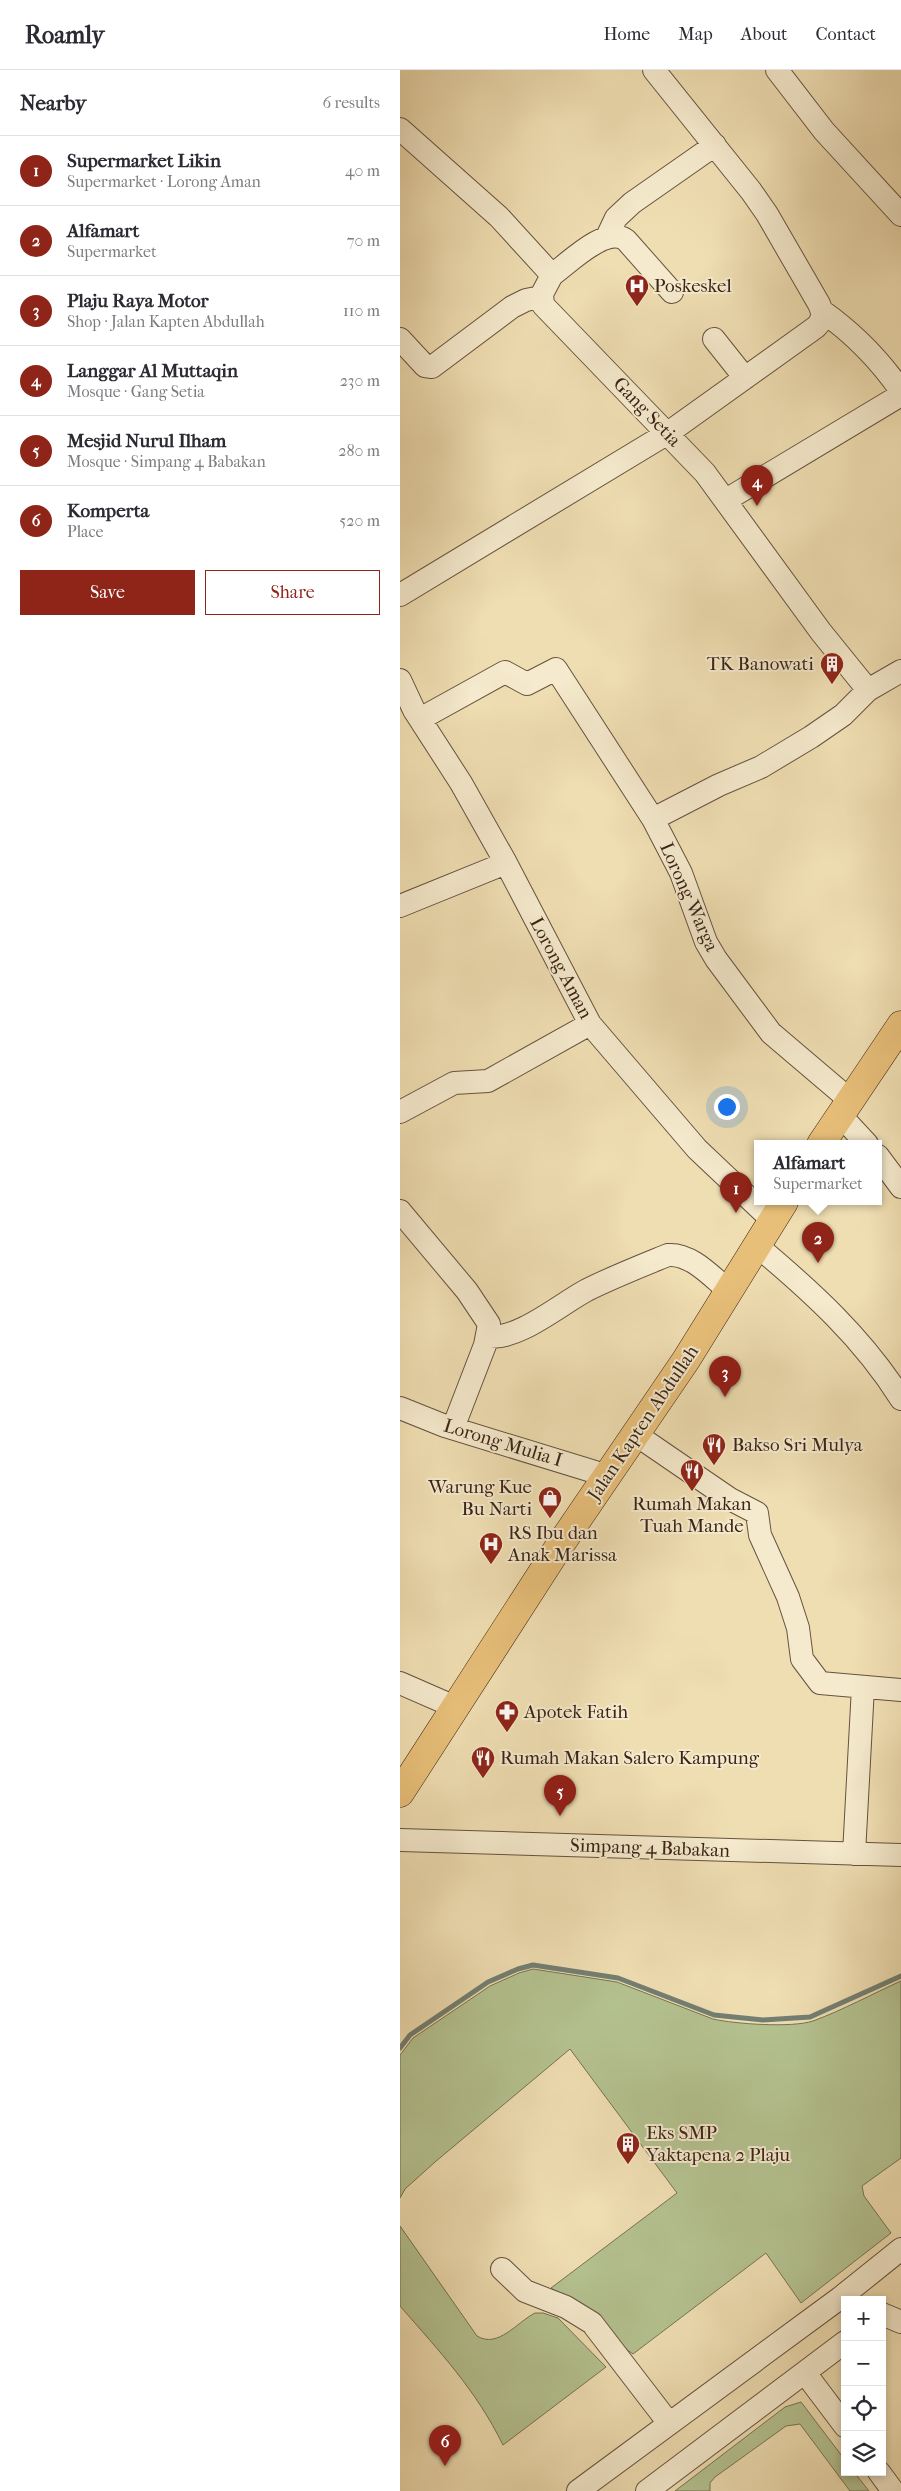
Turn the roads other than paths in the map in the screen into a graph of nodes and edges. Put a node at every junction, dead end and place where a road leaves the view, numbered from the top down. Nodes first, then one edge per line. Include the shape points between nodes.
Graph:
1 (654, 70) edge
2 (778, 70) edge
3 (400, 129) edge
4 (715, 145) junction
5 (901, 215) edge
6 (607, 237) junction
7 (552, 275) junction
8 (672, 292) dead end
9 (541, 297) junction
10 (822, 311) junction
11 (400, 339) edge
12 (714, 339) dead end
13 (746, 378) junction
14 (901, 391) edge
15 (901, 395) edge
16 (668, 434) junction
17 (726, 500) junction
18 (400, 595) edge
19 (901, 671) edge
20 (400, 680) edge
21 (868, 690) junction
22 (411, 714) edge
23 (654, 819) junction
24 (506, 863) junction
25 (400, 906) edge
26 (590, 1024) junction
27 (901, 1025) edge
28 (846, 1109) junction
29 (400, 1112) edge
30 (824, 1140) edge
31 (865, 1140) edge
32 (882, 1161) edge
33 (901, 1187) edge
34 (754, 1192) edge
35 (778, 1211) edge
36 (400, 1212) edge
37 (756, 1245) junction
38 (729, 1291) junction
39 (488, 1337) junction
40 (901, 1399) edge
41 (400, 1408) edge
42 (453, 1428) junction
43 (635, 1434) junction
44 (608, 1476) junction
45 (400, 1683) edge
46 (863, 1687) junction
47 (901, 1690) edge
48 (455, 1707) junction
49 (400, 1793) edge
50 (400, 1840) edge
51 (854, 1854) junction
52 (901, 1855) edge
53 (901, 2249) edge
54 (502, 2269) dead end
55 (846, 2296) edge
56 (841, 2300) edge
57 (886, 2316) edge
58 (901, 2322) edge
59 (841, 2345) edge
60 (804, 2372) junction
61 (841, 2421) edge
62 (668, 2422) junction
63 (882, 2476) edge
64 (670, 2484) edge
65 (578, 2491) edge
66 (647, 2491) edge
67 (893, 2491) edge

1 - 4 street
2 - 5 street via 824,131
3 - 7 street via 499,217
4 - 6 street via 632,203 616,218
4 - 10 street via 768,214
6 - 7 street
6 - 8 street via 618,236 626,240
7 - 9 street
9 - 11 street via 512,306 432,367 425,366
9 - 16 street, Gang Setia via 547,309
10 - 13 street via 816,327
10 - 14 street via 858,339 888,371
12 - 13 street
13 - 16 street
15 - 17 street
16 - 17 street, Gang Setia
16 - 18 street
17 - 21 street, Gang Setia
19 - 21 street
20 - 22 street, Lorong Aman
21 - 23 street via 843,715 811,737 761,767
22 - 23 street, Lorong Warga via 505,672 527,684 556,669
22 - 24 street, Lorong Aman via 460,783
23 - 28 street, Lorong Warga via 681,872 706,942 738,992 771,1033
24 - 25 street
24 - 26 street, Lorong Aman
26 - 29 street via 488,1081 454,1083
26 - 34 street, Lorong Aman via 698,1149
27 - 28 main road
28 - 30 main road
28 - 31 street, Lorong Warga
32 - 33 street
35 - 37 main road, Jalan Kapten Abdullah
36 - 39 street via 488,1319
37 - 38 main road, Jalan Kapten Abdullah
37 - 40 street via 847,1328
38 - 39 street via 690,1260 678,1254 668,1255 588,1290 516,1333 500,1338
38 - 43 main road, Jalan Kapten Abdullah
39 - 42 street
41 - 42 street, Lorong Mulia I
42 - 44 street, Lorong Mulia I
43 - 44 main road, Jalan Kapten Abdullah
43 - 46 street via 730,1499 757,1513 760,1535 788,1596 798,1628 802,1659 820,1684
44 - 48 main road, Jalan Kapten Abdullah
45 - 48 street
46 - 47 street
46 - 51 street
48 - 49 main road, Jalan Kapten Abdullah
50 - 51 street, Simpang 4 Babakan
51 - 52 street, Simpang 4 Babakan
53 - 55 street
54 - 62 street via 517,2286 566,2307 592,2323
56 - 62 street
57 - 58 street
59 - 60 street
60 - 61 street
60 - 64 street
62 - 65 street
63 - 67 street
64 - 66 street

